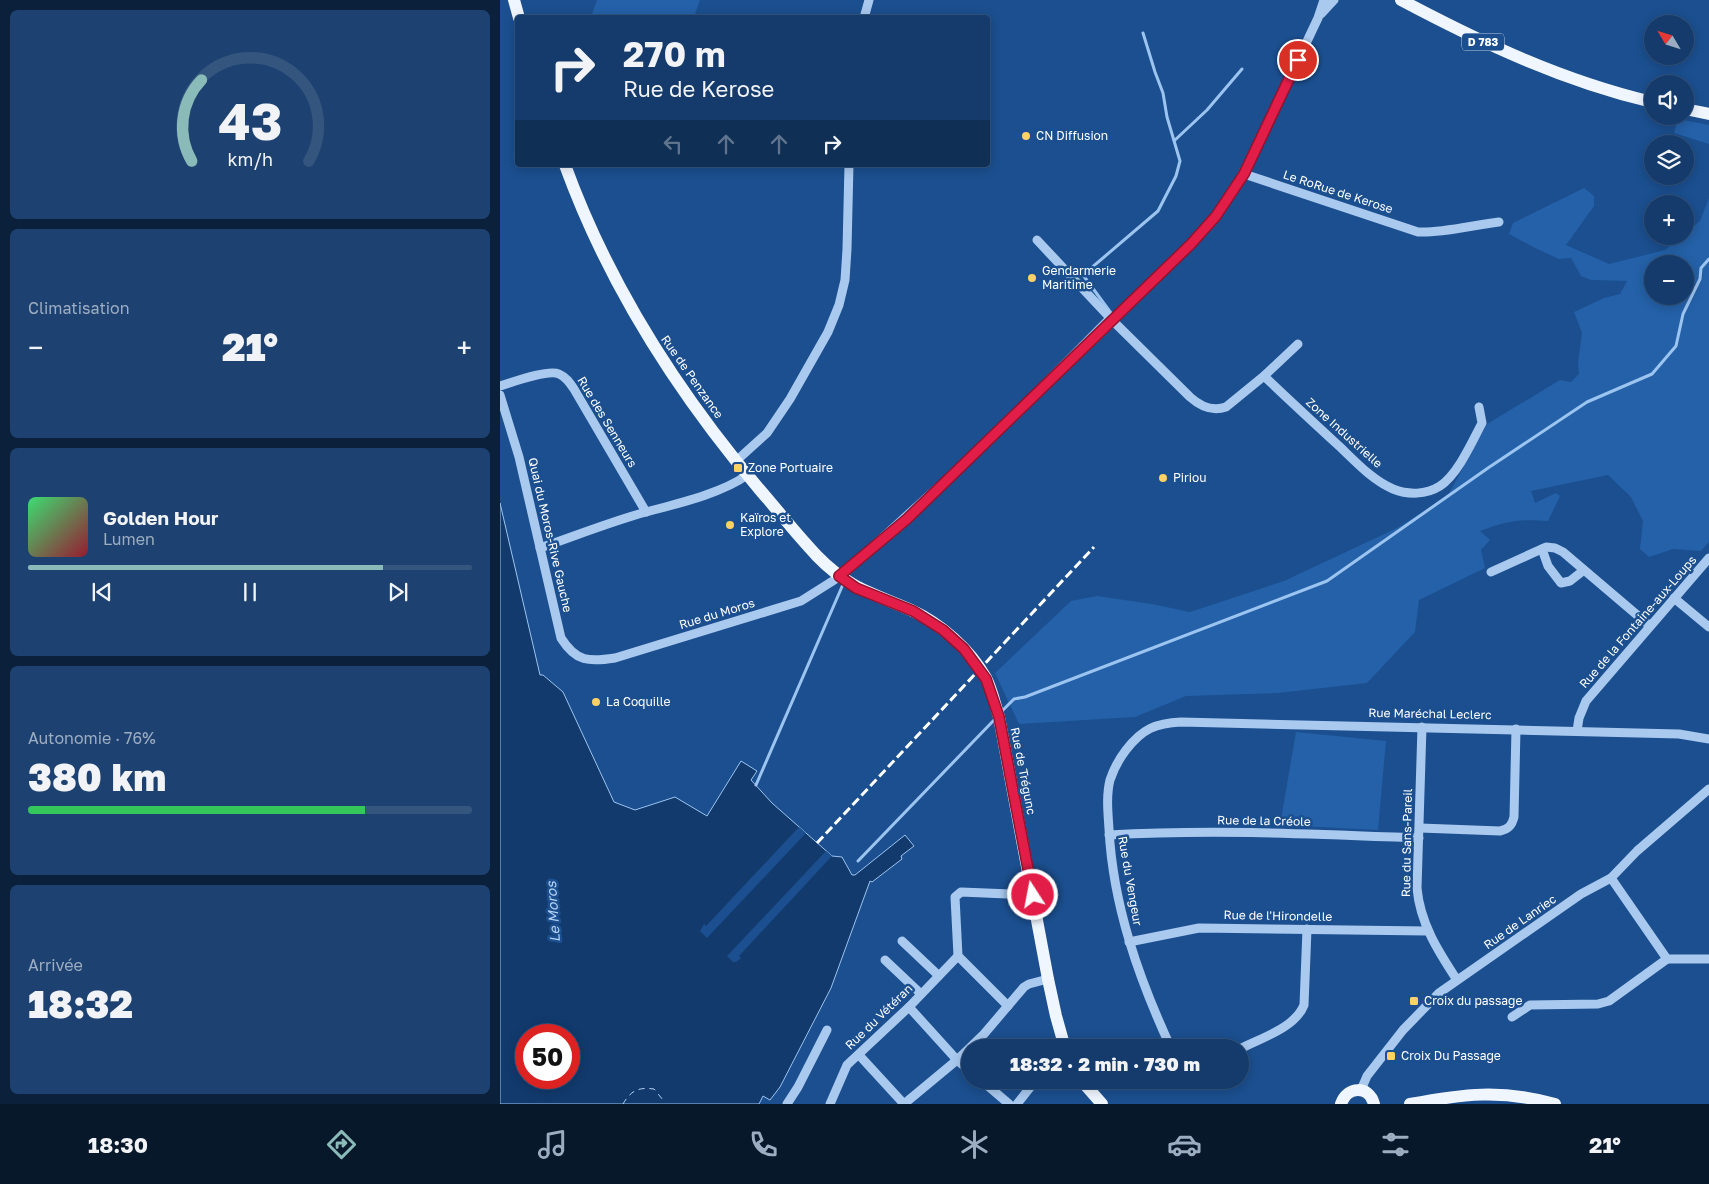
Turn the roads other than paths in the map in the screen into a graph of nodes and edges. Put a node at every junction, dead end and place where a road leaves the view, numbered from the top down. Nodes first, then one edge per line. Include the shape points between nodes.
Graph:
1 (514, 0) edge
2 (869, 0) edge
3 (1324, 0) edge
4 (1334, 0) edge
5 (1401, 0) edge
6 (518, 15) edge
7 (865, 15) edge
8 (1318, 18) junction
9 (1644, 100) edge
10 (1694, 111) edge
11 (1709, 114) edge
12 (566, 167) edge
13 (849, 167) edge
14 (1244, 174) junction
15 (1499, 222) dead end
16 (1037, 240) dead end
17 (1113, 321) junction
18 (1298, 344) dead end
19 (1264, 376) junction
20 (500, 386) edge
21 (500, 395) edge
22 (1479, 407) dead end
23 (736, 461) junction
24 (748, 475) junction
25 (646, 512) junction
26 (540, 548) junction
27 (1542, 549) junction
28 (1709, 558) edge
29 (1584, 570) junction
30 (1491, 572) dead end
31 (839, 576) junction
32 (1674, 598) junction
33 (1650, 626) junction
34 (1709, 627) edge
35 (596, 661) joint
36 (1151, 727) joint
37 (1422, 727) junction
38 (1516, 729) junction
39 (1577, 731) junction
40 (1709, 739) edge
41 (1709, 789) edge
42 (1419, 833) junction
43 (1109, 835) junction
44 (1611, 878) junction
45 (1033, 895) junction
46 (1308, 929) junction
47 (1427, 931) junction
48 (902, 941) dead end
49 (1129, 942) junction
50 (958, 956) junction
51 (1667, 959) junction
52 (1709, 959) edge
53 (886, 960) dead end
54 (938, 975) junction
55 (1048, 979) junction
56 (1457, 980) junction
57 (921, 994) junction
58 (1008, 1006) junction
59 (909, 1007) junction
60 (1512, 1017) dead end
61 (827, 1030) dead end
62 (1062, 1039) edge
63 (1167, 1039) edge
64 (1249, 1044) edge
65 (859, 1055) junction
66 (957, 1060) junction
67 (961, 1063) edge
68 (992, 1089) edge
69 (1029, 1089) edge
70 (1088, 1089) edge
71 (1361, 1090) junction
72 (787, 1104) edge
73 (830, 1104) edge
74 (904, 1104) edge
75 (1009, 1104) edge
76 (1017, 1104) edge
77 (1102, 1104) edge
78 (1341, 1104) edge
79 (1374, 1104) edge
80 (1410, 1104) edge
81 (1555, 1104) edge

1 - 6 main road
2 - 7 street
3 - 8 street
4 - 8 street
5 - 9 main road, D 783 via 1544,69
8 - 14 street, Rue du Moros
10 - 11 main road
12 - 23 main road, Rue de Penzance via 605,262 645,333 680,387
13 - 23 street via 845,280 839,305 828,332 790,399 767,433
14 - 15 street, Le RoRue de Kerose via 1411,230 1425,232
14 - 17 street, Rue du Moros via 1207,227
16 - 17 street
17 - 19 street via 1204,407 1226,407
17 - 31 street, Rue du Moros via 907,519
18 - 19 street
19 - 22 street, Zone Industrielle via 1370,474 1388,486 1406,492 1431,491 1453,474 1482,423
20 - 25 street, Rue des Senneurs via 548,373 562,376 574,389
21 - 26 street, Quai du Moros-Rive Gauche via 519,457
23 - 24 main road, Rue de Penzance
24 - 25 street via 731,486 668,508
24 - 31 main road, Rue de Penzance
25 - 26 street
26 - 35 street, Quai du Moros-Rive Gauche via 561,638 574,655
27 - 29 street via 1550,547 1563,552
27 - 29 street via 1560,583 1570,581
27 - 30 street
28 - 32 street, Rue de la Fontaine-aux-Loups
29 - 33 street
31 - 35 street, Rue du Moros via 801,601
31 - 45 main road, Rue de Trégunc via 856,588 913,611 943,630 964,649 986,679 999,717
32 - 33 street, Rue de la Fontaine-aux-Loups
32 - 34 street
33 - 39 street, Rue de la Fontaine-aux-Loups via 1586,701
36 - 37 street, Rue Maréchal Leclerc via 1181,722
36 - 43 street, Rue du Vengeur via 1138,736 1114,769 1108,795
37 - 38 street, Rue Maréchal Leclerc
37 - 42 street, Rue du Sans-Pareil
38 - 39 street, Rue Maréchal Leclerc
38 - 42 street, Rue de la Créole via 1512,824 1500,831
39 - 40 street, Rue Maréchal Leclerc via 1679,734
41 - 44 street, Rue de Lanriec via 1637,851
42 - 43 street, Rue de la Créole via 1155,832
42 - 47 street, Rue du Sans-Pareil via 1418,901
43 - 49 street, Rue du Vengeur
44 - 51 street
44 - 56 street, Rue de Lanriec via 1581,894
45 - 50 street via 961,892 954,897
45 - 55 main road, Rue de Trégunc
46 - 47 street, Rue de l'Hirondelle
46 - 49 street, Rue de l'Hirondelle via 1199,928
46 - 64 street via 1302,1011 1293,1021
47 - 56 street, Rue du Sans-Pareil
48 - 54 street
49 - 63 street, Rue du Vengeur
50 - 54 street, Rue du Vétéran
50 - 58 street
51 - 52 street
51 - 60 street via 1609,1001 1530,1005
53 - 57 street
54 - 57 street, Rue du Vétéran
55 - 58 street via 1024,987
55 - 62 main road, Rue de Trégunc
56 - 71 street, Rue de Lanriec via 1402,1030 1367,1076
57 - 59 street, Rue du Vétéran
58 - 66 street
59 - 65 street, Rue du Vétéran
59 - 66 street
61 - 72 street
65 - 73 street, Rue du Vétéran via 847,1065
65 - 74 street
66 - 67 street
66 - 74 street
68 - 75 street
69 - 76 street
70 - 77 main road
71 - 78 main road via 1351,1091
71 - 79 main road via 1371,1096
80 - 81 main road via 1477,1094 1519,1096

